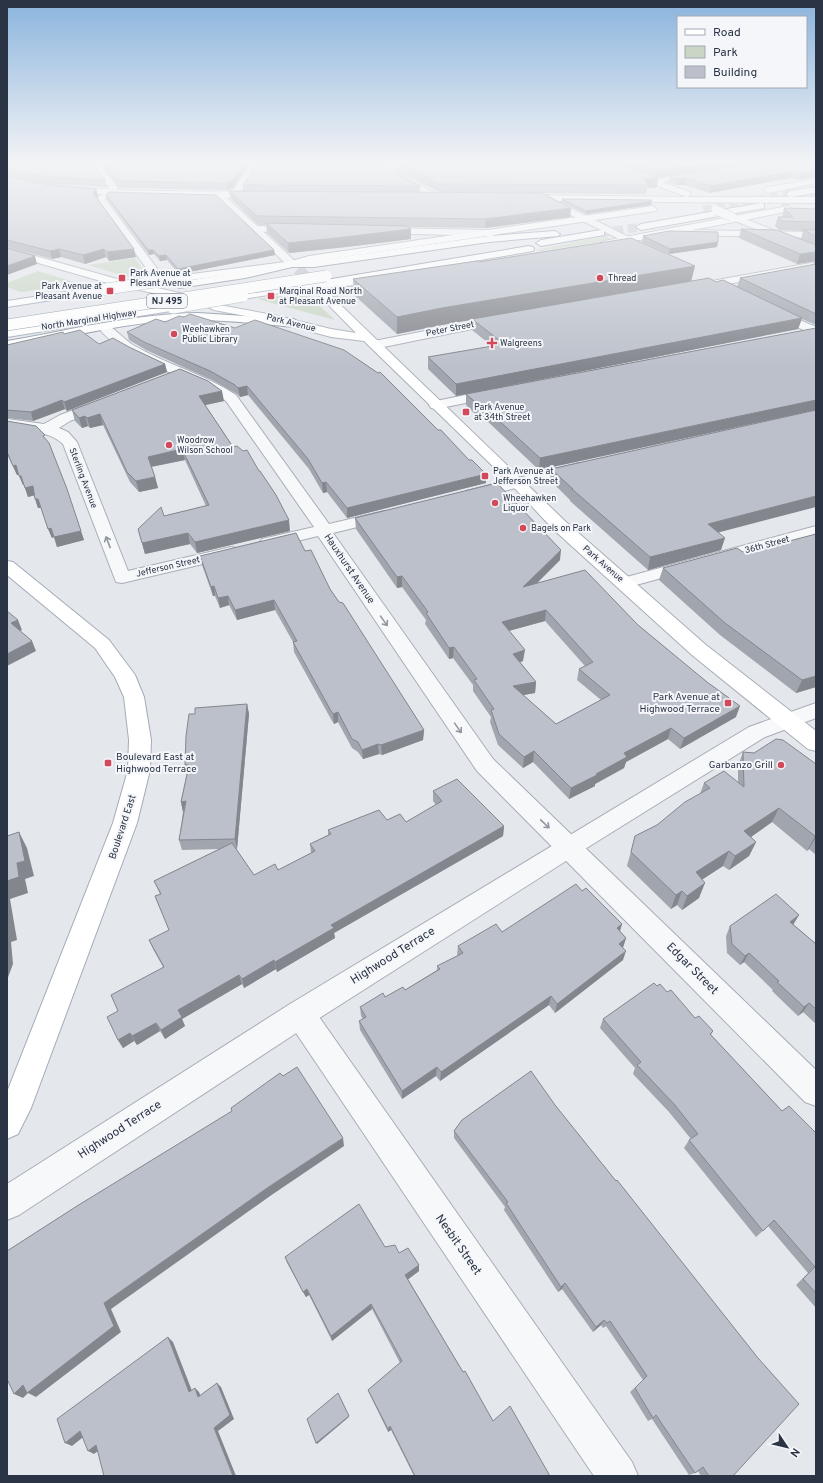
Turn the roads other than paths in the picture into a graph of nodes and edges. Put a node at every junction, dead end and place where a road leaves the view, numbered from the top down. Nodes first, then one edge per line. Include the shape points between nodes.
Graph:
1 (124, 231) edge
2 (256, 231) edge
3 (394, 231) edge
4 (502, 231) edge
5 (564, 231) edge
6 (607, 231) edge
7 (671, 231) edge
8 (770, 231) edge
9 (492, 232) junction
10 (667, 232) junction
11 (601, 233) tunnel mouth
12 (555, 234) junction
13 (777, 234) junction
14 (816, 235) edge
15 (582, 236) junction
16 (628, 240) junction
17 (595, 249) joint
18 (7, 251) edge
19 (816, 251) edge
20 (539, 254) edge
21 (816, 265) edge
22 (295, 266) junction
23 (323, 273) junction
24 (699, 274) dead end
25 (434, 276) edge
26 (413, 277) junction
27 (161, 281) junction
28 (312, 283) junction
29 (716, 283) junction
30 (685, 289) edge
31 (177, 290) junction
32 (731, 290) edge
33 (324, 295) junction
34 (239, 300) junction
35 (7, 304) edge
36 (760, 304) edge
37 (214, 307) dead end
38 (173, 308) junction
39 (7, 310) edge
40 (7, 317) edge
41 (513, 318) edge
42 (294, 322) junction
43 (7, 326) edge
44 (104, 327) junction
45 (816, 332) edge
46 (7, 333) edge
47 (792, 336) edge
48 (371, 342) junction
49 (7, 345) edge
50 (388, 359) junction
51 (182, 372) junction
52 (167, 378) edge
53 (511, 390) edge
54 (115, 398) edge
55 (436, 405) junction
56 (7, 423) edge
57 (48, 428) junction
58 (593, 465) edge
59 (518, 483) junction
60 (457, 498) edge
61 (402, 511) edge
62 (324, 530) junction
63 (816, 531) edge
64 (7, 566) edge
65 (122, 578) joint
66 (625, 583) junction
67 (816, 710) edge
68 (786, 720) junction
69 (816, 743) edge
70 (568, 846) junction
71 (300, 1014) junction
72 (816, 1091) edge
73 (7, 1123) edge
74 (7, 1203) edge
75 (618, 1476) edge

1 - 27 street
2 - 22 street
3 - 9 street
4 - 9 main road
5 - 12 main road, NJ 495
6 - 16 street
7 - 10 main road
8 - 13 street
9 - 22 main road via 309,259
10 - 13 street
10 - 16 main road
11 - 15 main road, NJ 495
12 - 22 main road via 481,240
12 - 23 main road, NJ 495
13 - 14 street
13 - 19 street
15 - 23 main road, NJ 495
15 - 28 main road via 524,250
16 - 17 main road
16 - 17 street via 644,248
18 - 31 main road via 115,282
20 - 26 main road
21 - 29 street
22 - 27 main road
22 - 31 main road
23 - 40 main road, NJ 495
23 - 43 main road, NJ 495, bridge
24 - 29 street
25 - 26 street
26 - 28 main road
26 - 33 street
27 - 35 main road, bridge
28 - 33 main road, Park Avenue
28 - 34 main road, North Marginal Highway
29 - 30 street
29 - 32 street
31 - 39 main road
33 - 48 main road, Park Avenue
34 - 38 main road, North Marginal Highway, bridge
34 - 48 main road, Park Avenue via 304,318
36 - 45 street
37 - 42 main road, Park Avenue
38 - 44 main road
38 - 46 main road, North Marginal Highway
41 - 48 street, Peter Street
42 - 44 main road via 199,317 156,319
42 - 48 main road, Park Avenue
42 - 50 main road
44 - 49 main road
44 - 51 street, Hauxhurst Avenue via 129,348
45 - 47 street
48 - 50 main road, Park Avenue
50 - 55 main road, Park Avenue
51 - 52 street
51 - 62 street, Hauxhurst Avenue via 215,387 234,402
53 - 55 street
54 - 57 street via 65,418
55 - 59 main road, Park Avenue
56 - 57 street, Sterling Avenue via 16,427
65 -> 57 street, Sterling Avenue via 70,442 63,434
58 - 59 street
59 - 60 street
59 - 66 main road, Park Avenue via 560,526
61 - 62 street, Jefferson Street
62 - 65 street, Jefferson Street
62 -> 70 street, Hauxhurst Avenue via 328,540 485,766
63 - 66 street, 36th Street
64 - 73 main road, Boulevard East via 102,644 125,675 134,697 140,740 138,776 123,830 16,1108
66 - 68 main road, Park Avenue via 699,650
67 - 68 street, Highwood Terrace
68 - 69 main road, Park Avenue
68 - 70 street, Highwood Terrace via 757,732
70 - 71 street, Highwood Terrace
70 - 72 street, Edgar Street
71 - 74 street, Highwood Terrace
71 - 75 street, Nesbit Street

